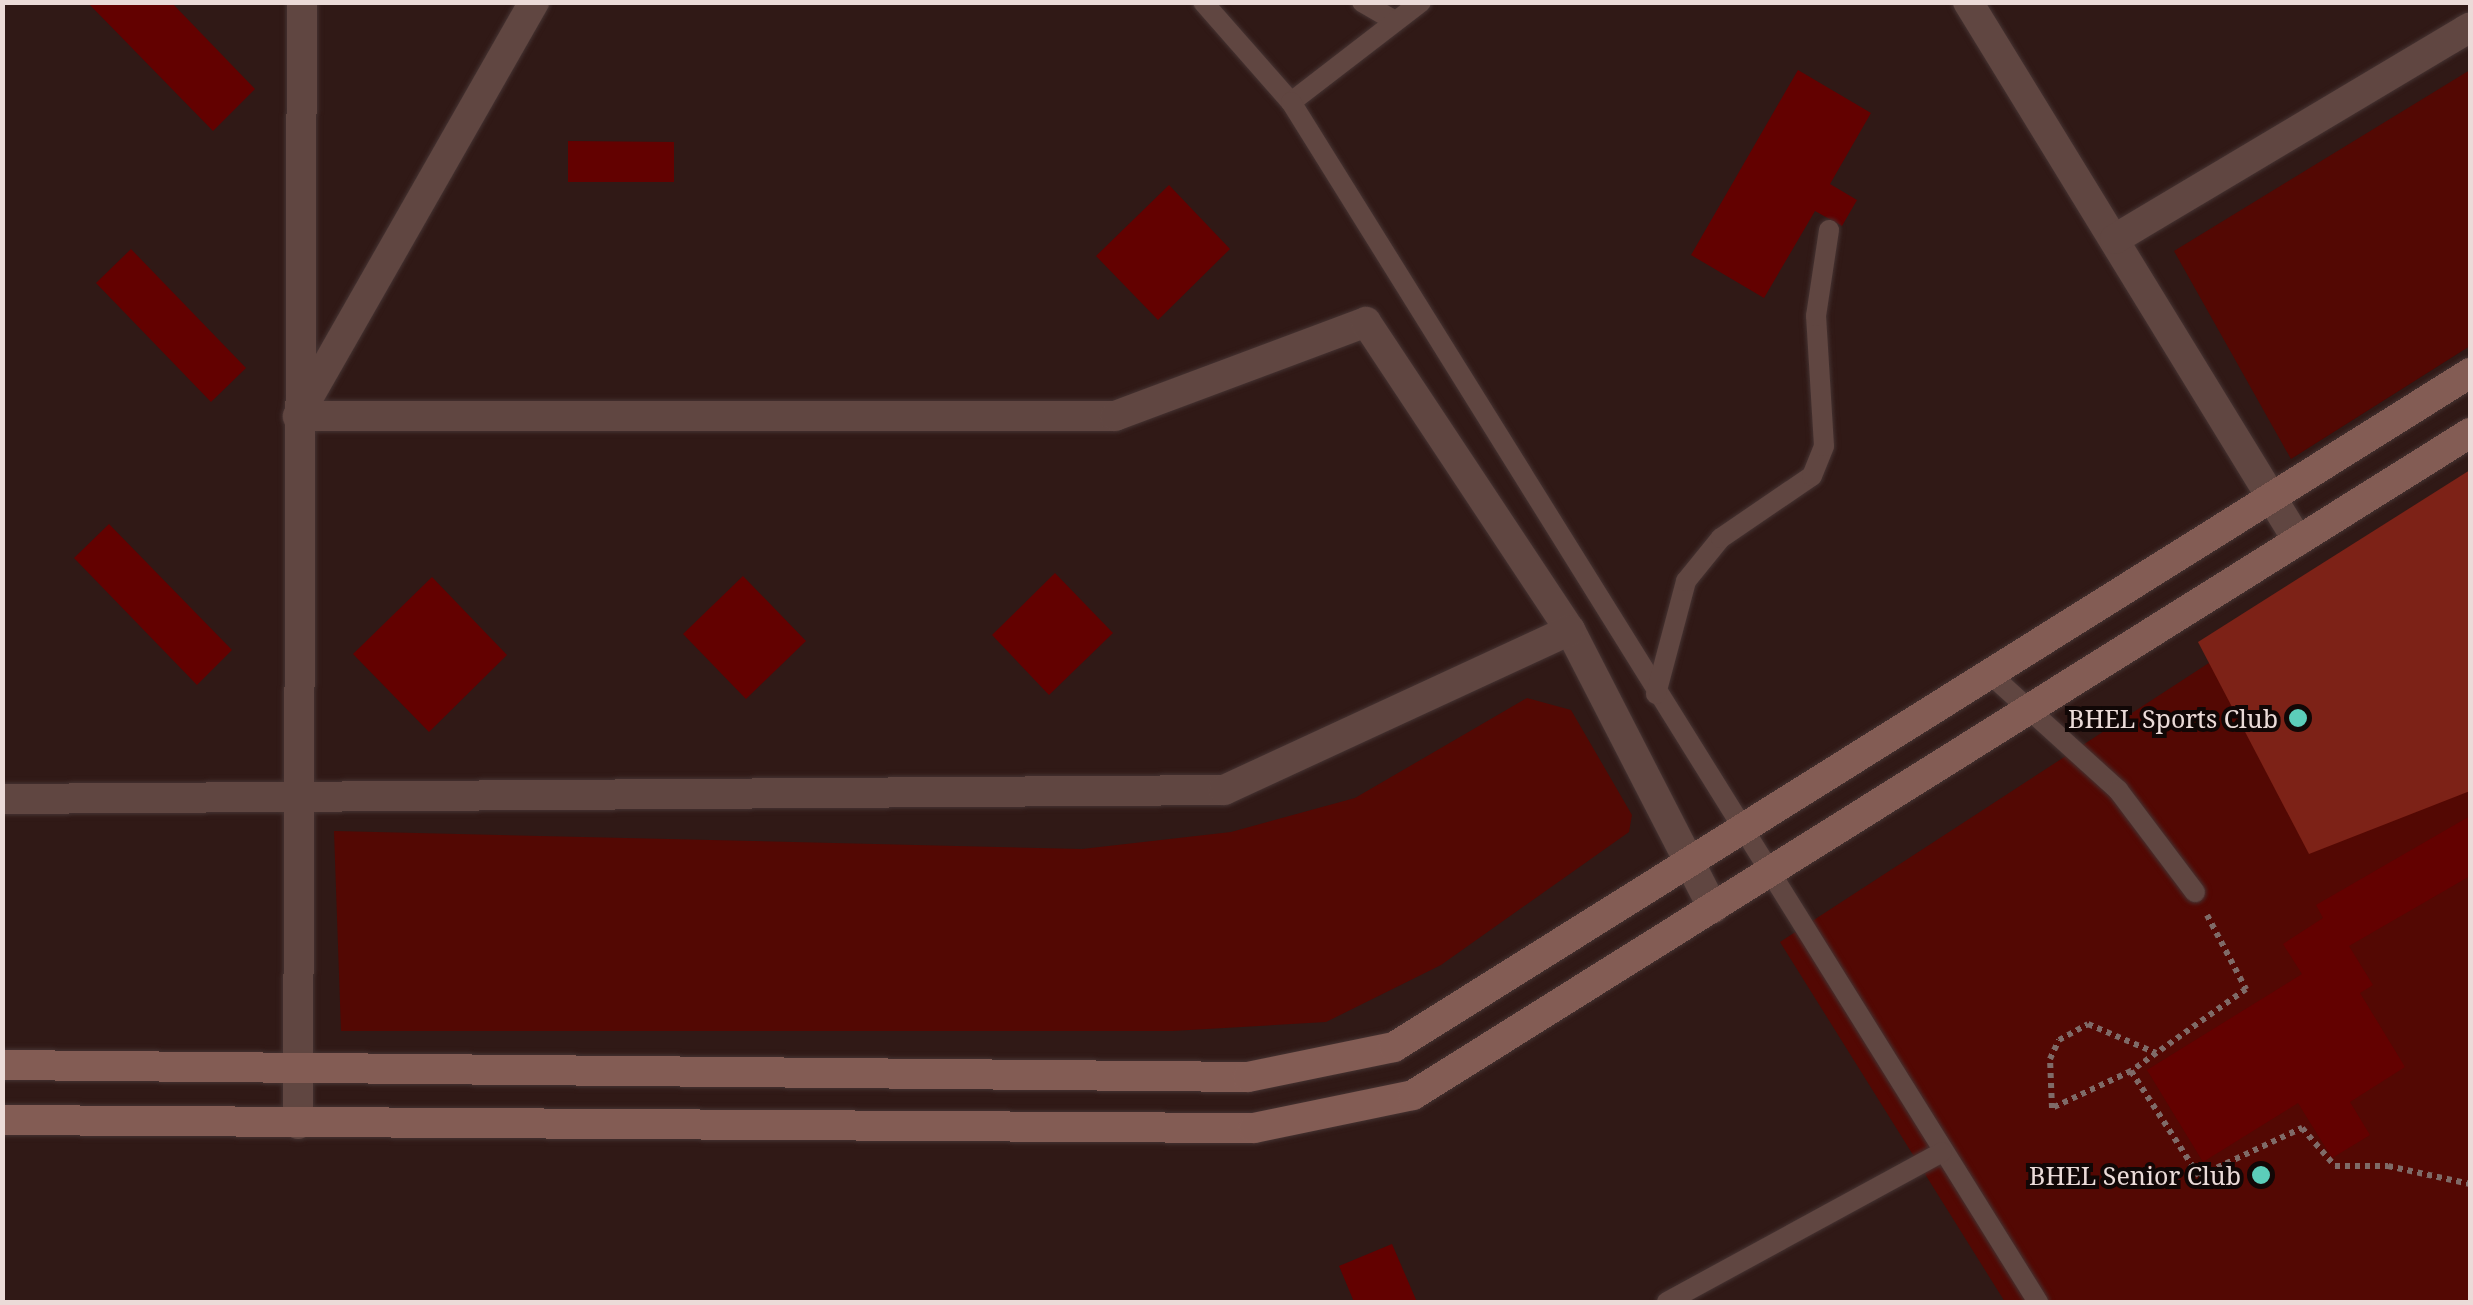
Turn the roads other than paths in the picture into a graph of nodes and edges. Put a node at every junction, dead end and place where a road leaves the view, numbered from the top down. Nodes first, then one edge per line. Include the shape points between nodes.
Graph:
1 (302, 2) edge
2 (534, 2) edge
3 (1202, 2) edge
4 (1362, 2) edge
5 (1421, 2) edge
6 (1968, 2) edge
7 (1394, 20) junction
8 (2470, 27) edge
9 (1291, 102) junction
10 (1829, 230) dead end
11 (2115, 239) junction
12 (2470, 373) edge
13 (298, 416) junction
14 (2470, 433) edge
15 (2271, 498) junction
16 (2298, 541) junction
17 (1570, 630) junction
18 (1990, 674) junction
19 (1656, 694) junction
20 (2033, 707) junction
21 (2, 799) edge
22 (295, 800) junction
23 (1740, 830) junction
24 (1686, 864) junction
25 (1766, 874) junction
26 (2195, 892) road end
27 (1714, 908) junction
28 (2, 1065) edge
29 (300, 1065) junction
30 (2, 1120) edge
31 (298, 1124) junction
32 (1942, 1152) junction
33 (1667, 1302) edge
34 (2038, 1302) edge

1 - 13 street
2 - 13 street
3 - 9 lane
4 - 7 lane
5 - 7 lane
6 - 11 street
7 - 9 lane
8 - 11 street
9 - 19 lane
10 - 19 lane via 1816,316 1824,446 1812,476 1721,538 1686,581
11 - 15 street
12 - 15 main road
13 - 17 street via 1115,416 1366,322
13 - 22 street
14 - 16 main road
15 - 16 street
15 - 18 main road
16 - 20 main road
17 - 22 street via 1224,790
17 - 24 street
18 - 20 lane
18 - 23 main road
19 - 23 lane
20 - 25 main road
20 - 26 lane via 2118,790
21 - 22 street
22 - 29 street
23 - 24 main road
23 - 25 lane
24 - 27 street
24 - 29 main road via 1394,1047 1248,1077
25 - 27 main road
25 - 32 lane
27 - 31 main road via 1414,1096 1254,1128
28 - 29 main road
29 - 31 street
30 - 31 main road
32 - 33 lane
32 - 34 lane

